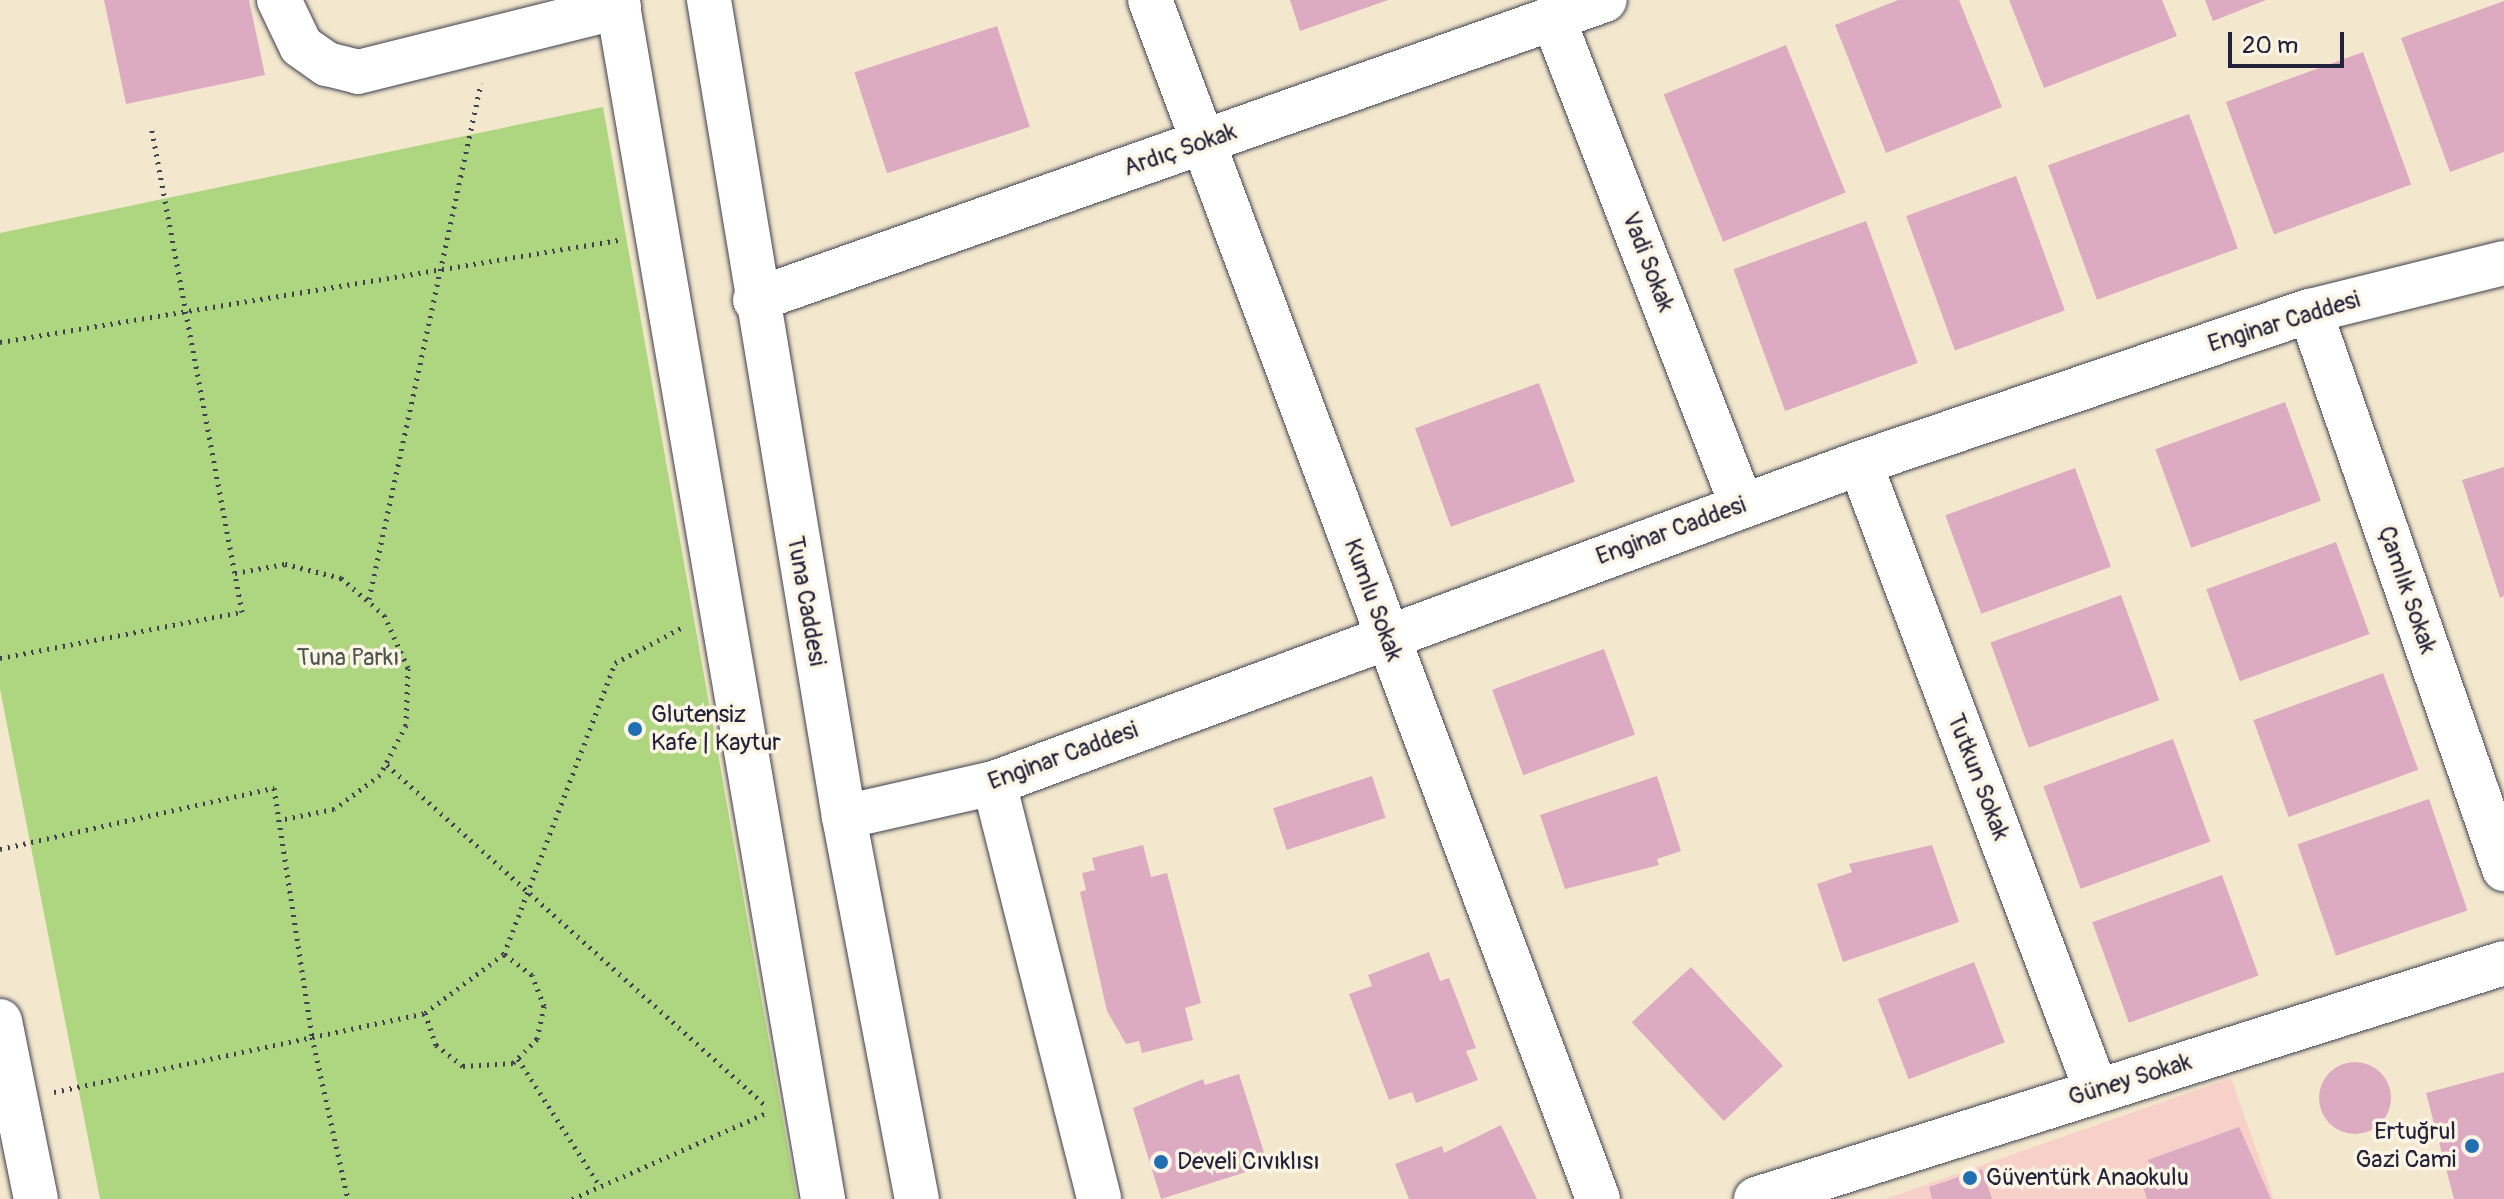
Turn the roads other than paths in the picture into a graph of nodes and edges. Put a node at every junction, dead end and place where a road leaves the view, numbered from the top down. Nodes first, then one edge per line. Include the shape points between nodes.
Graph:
1 (279, 0) edge
2 (709, 0) edge
3 (1150, 0) edge
4 (1605, 0) edge
5 (618, 3) edge
6 (1553, 18) junction
7 (1203, 142) junction
8 (2504, 263) edge
9 (755, 300) junction
10 (2310, 311) junction
11 (1860, 463) junction
12 (1742, 506) junction
13 (1386, 634) junction
14 (994, 783) junction
15 (844, 817) junction
16 (2504, 869) edge
17 (2504, 963) edge
18 (0, 1021) edge
19 (2096, 1090) junction
20 (36, 1199) edge
21 (823, 1199) edge
22 (917, 1199) edge
23 (1099, 1199) edge
24 (1598, 1199) edge
25 (1756, 1199) edge

1 - 5 street via 301,46 342,70 491,39
2 - 9 street, Tuna Caddesi
3 - 7 street, Kumlu Sokak
4 - 6 street, Ardıç Sokak
5 - 21 street
6 - 7 street, Ardıç Sokak
6 - 12 street, Vadi Sokak
7 - 9 street, Ardıç Sokak
7 - 13 street, Kumlu Sokak
8 - 10 street, Enginar Caddesi
9 - 15 street, Tuna Caddesi
10 - 11 street, Enginar Caddesi
10 - 16 street, Çamlık Sokak
11 - 12 street, Enginar Caddesi
11 - 19 street, Tutkun Sokak
12 - 13 street, Enginar Caddesi
13 - 14 street, Enginar Caddesi
13 - 24 street, Kumlu Sokak
14 - 15 street, Enginar Caddesi
14 - 23 street
15 - 22 street, Tuna Caddesi
17 - 19 street, Güney Sokak
18 - 20 street
19 - 25 street, Güney Sokak

